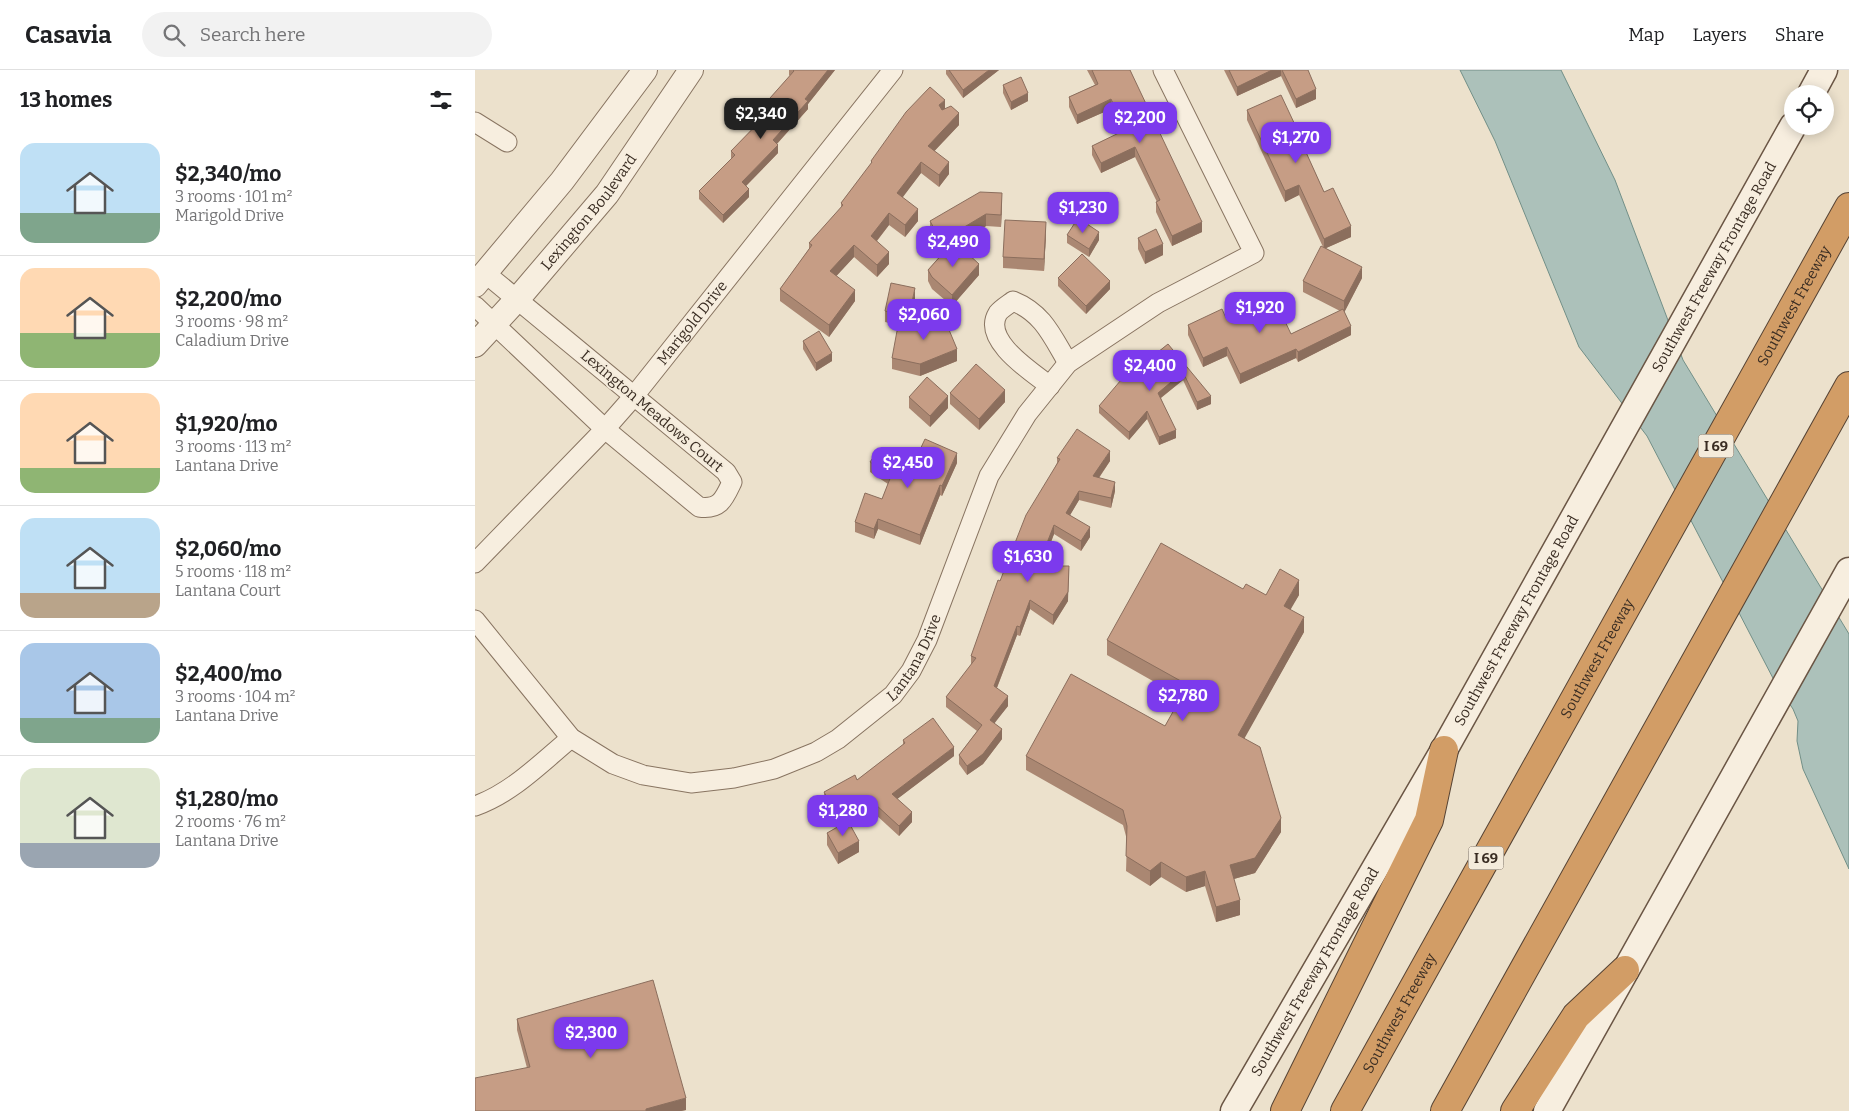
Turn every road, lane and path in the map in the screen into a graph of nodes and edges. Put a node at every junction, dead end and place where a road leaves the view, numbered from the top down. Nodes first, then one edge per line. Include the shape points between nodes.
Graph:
1 (645, 70) edge
2 (691, 70) edge
3 (893, 70) edge
4 (1163, 70) edge
5 (1824, 70) edge
6 (1816, 85) edge
7 (475, 122) edge
8 (1788, 135) edge
9 (507, 142) dead end
10 (1849, 207) edge
11 (480, 279) edge
12 (517, 299) junction
13 (475, 306) edge
14 (494, 324) junction
15 (475, 345) edge
16 (1068, 363) junction
17 (1050, 386) junction
18 (1849, 386) edge
19 (634, 396) junction
20 (605, 429) junction
21 (475, 563) edge
22 (1849, 572) edge
23 (475, 620) edge
24 (571, 738) junction
25 (1444, 750) junction
26 (475, 806) edge
27 (1625, 970) junction
28 (1234, 1111) edge
29 (1285, 1111) edge
30 (1345, 1111) edge
31 (1445, 1111) edge
32 (1515, 1111) edge
33 (1547, 1111) edge

1 - 11 street via 562,181
2 - 12 street, Lexington Boulevard via 607,194
3 - 19 street, Marigold Drive
4 - 16 street, Lantana Drive via 1254,253 1158,303
5 - 6 main road
7 - 9 street
8 - 25 main road, Southwest Freeway Frontage Road
10 - 30 highway, Southwest Freeway / I 69
11 - 12 street, Lexington Meadows Court
12 - 14 street, Lexington Boulevard
12 - 19 street, Lexington Meadows Court
13 - 14 street, Lexington Meadows Court
14 - 15 street, Lexington Boulevard
14 - 20 street, Lexington Meadows Court
16 - 17 street, Lantana Drive
16 - 17 street via 1040,318 1027,306 1013,301 998,313 995,328 1003,348
17 - 24 street, Lantana Drive via 1027,414 989,476 927,640 911,671 893,695 839,739 774,769 691,783 643,775 613,764
18 - 31 highway
19 - 20 street, Marigold Drive
19 - 20 street, Lexington Meadows Court via 726,472 733,482 724,500 711,508 699,507
20 - 21 street, Marigold Drive
22 - 27 main road
23 - 24 street, Lantana Drive
24 - 26 street via 521,780 491,800
25 - 28 main road, Southwest Freeway Frontage Road
25 - 29 highway via 1429,820
27 - 32 highway via 1576,1016
27 - 33 main road

